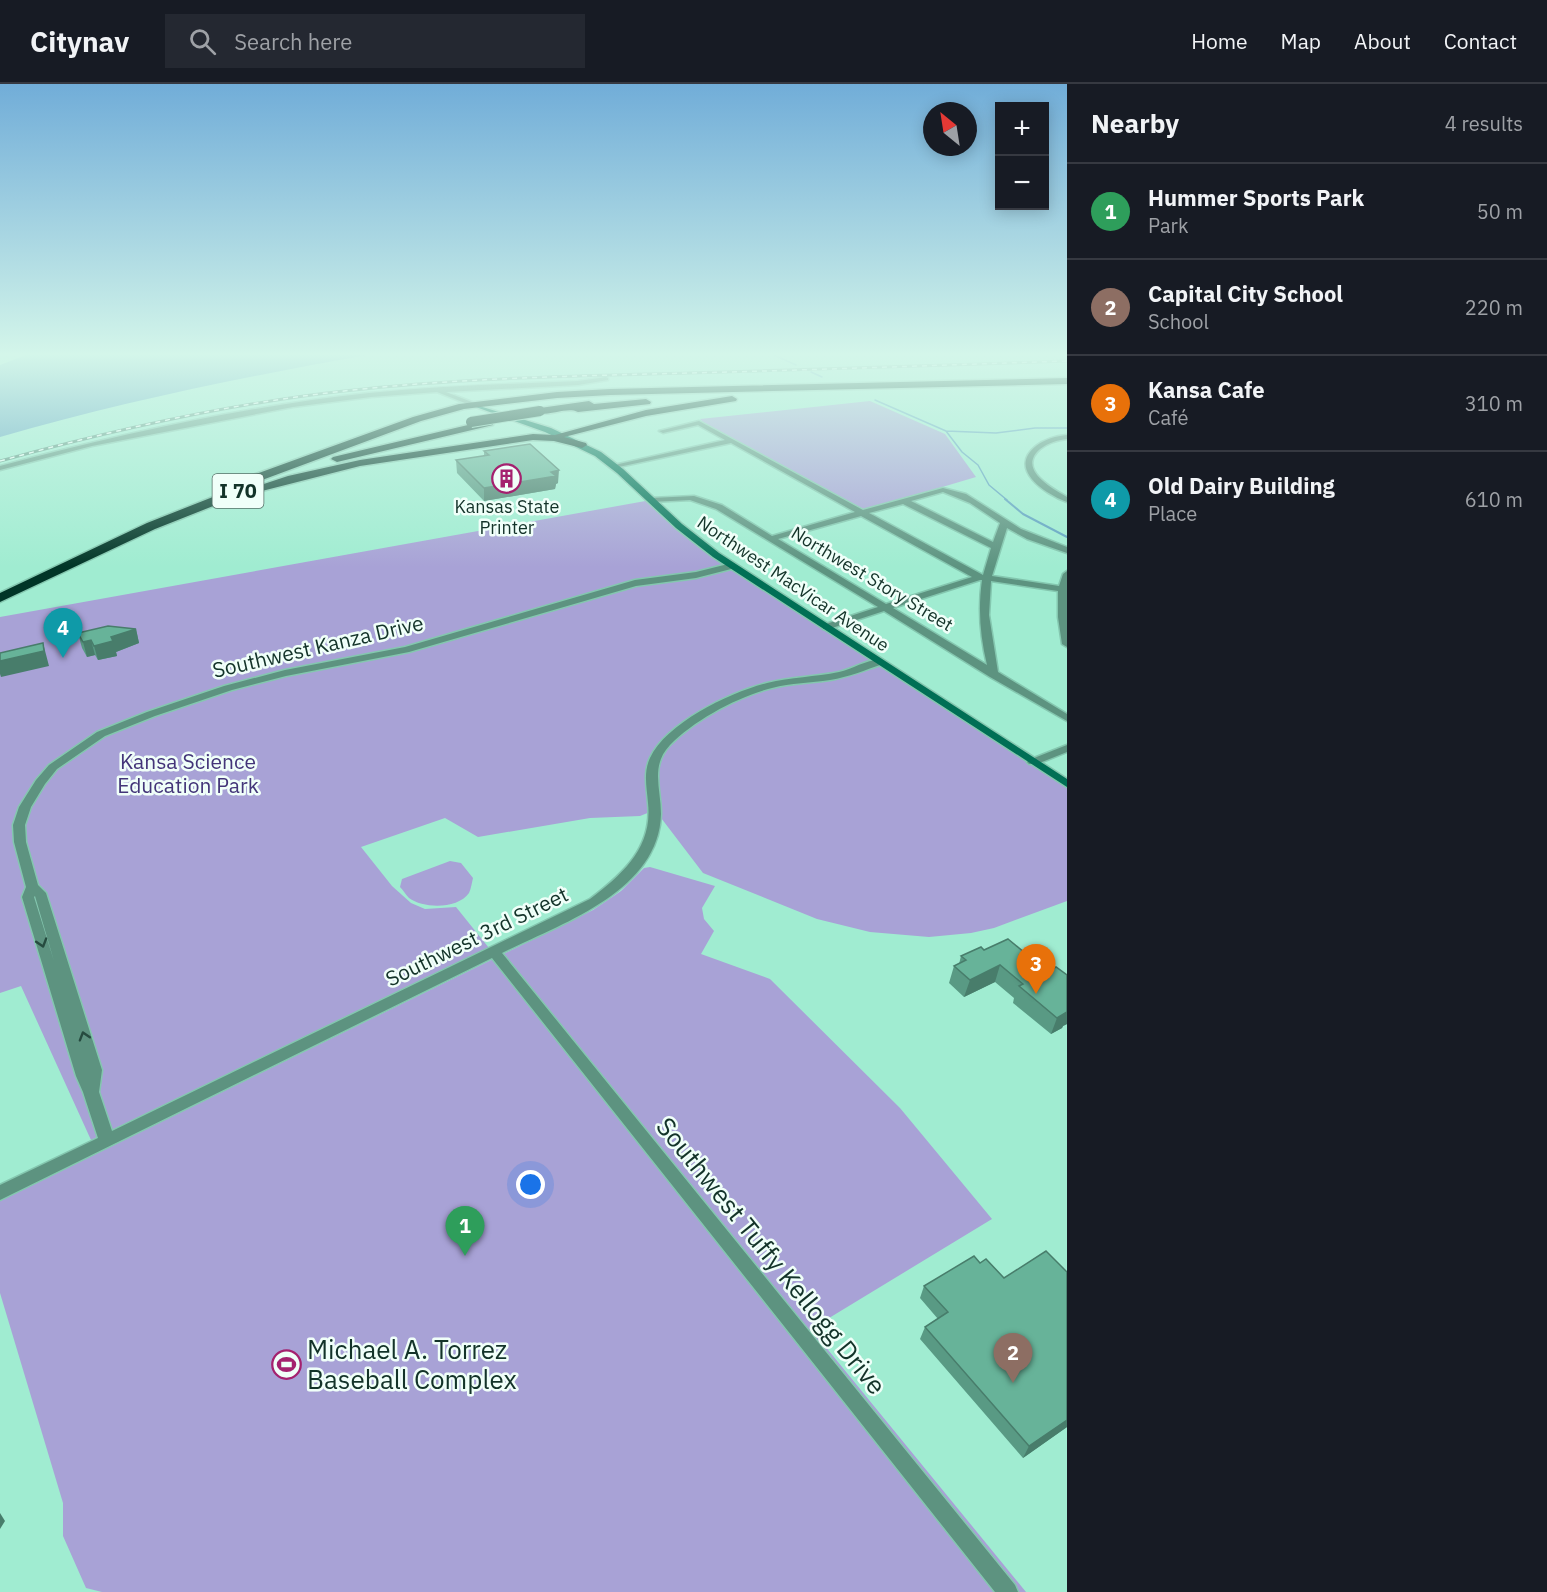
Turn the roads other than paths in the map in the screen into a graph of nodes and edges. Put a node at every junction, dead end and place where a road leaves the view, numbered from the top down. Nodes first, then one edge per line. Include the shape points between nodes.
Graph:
1 (186, 425) edge
2 (399, 425) edge
3 (456, 425) edge
4 (479, 425) edge
5 (534, 425) edge
6 (597, 425) edge
7 (688, 425) edge
8 (703, 425) edge
9 (548, 430) junction
10 (663, 431) dead end
11 (560, 435) junction
12 (533, 437) junction
13 (1063, 437) edge
14 (732, 441) junction
15 (582, 445) junction
16 (614, 466) junction
17 (0, 468) edge
18 (224, 490) junction
19 (651, 500) junction
20 (1067, 500) edge
21 (902, 501) junction
22 (185, 512) junction
23 (864, 512) junction
24 (1005, 522) junction
25 (772, 538) junction
26 (994, 546) junction
27 (1067, 550) edge
28 (732, 566) junction
29 (1067, 574) edge
30 (983, 577) junction
31 (1062, 589) junction
32 (0, 590) edge
33 (0, 597) edge
34 (886, 608) junction
35 (826, 627) junction
36 (1067, 644) edge
37 (879, 662) junction
38 (994, 675) junction
39 (1067, 718) edge
40 (1067, 748) edge
41 (1033, 762) junction
42 (1067, 784) edge
43 (494, 952) junction
44 (107, 1140) junction
45 (0, 1192) edge
46 (1008, 1592) edge

1 - 17 street
2 - 18 highway
3 - 18 highway, I 70, bridge via 359,448
4 - 22 highway, I 70, bridge via 336,459
5 - 9 main road, Northwest MacVicar Avenue
6 - 11 highway
7 - 10 street
8 - 14 street
9 - 11 main road, Northwest MacVicar Avenue
9 - 12 highway
11 - 15 main road, Northwest MacVicar Avenue
12 - 15 highway
12 - 22 highway via 338,467
13 - 20 street via 1033,451 1027,464 1040,482
14 - 16 street
14 - 23 street
15 - 16 main road, Northwest MacVicar Avenue
16 - 19 main road, Northwest MacVicar Avenue
18 - 32 highway, I 70 via 131,528
19 - 25 street, Northwest Story Street via 684,498 711,503
19 - 28 main road, Northwest MacVicar Avenue
21 - 23 street
21 - 24 street via 946,490
21 - 26 street
22 - 33 highway, I 70
23 - 25 street
23 - 30 street
24 - 26 street
24 - 27 street via 1030,537
25 - 34 street, Northwest Story Street
26 - 30 street
28 - 35 main road, Northwest MacVicar Avenue
28 - 44 street, Southwest Kanza Drive via 635,583 406,650 268,677 194,699 101,734 53,767 25,807 19,825 20,842 32,887 28,897 83,1076
29 - 31 street
30 - 31 street
30 - 34 street
30 - 38 street via 984,638
31 - 36 street
34 - 35 street
34 - 38 street, Northwest Story Street
35 - 37 main road, Northwest MacVicar Avenue
37 - 41 main road, Northwest MacVicar Avenue
37 - 43 street, Southwest 3rd Street via 841,675 787,682 739,696 681,730 668,740 655,759 650,784 655,810 653,833 639,864 595,902
38 - 39 street, Northwest Story Street
40 - 41 street
41 - 42 main road, Northwest MacVicar Avenue
43 - 44 street, Southwest 3rd Street
43 - 46 street, Southwest Tuffy Kellogg Drive
44 - 45 street, Southwest 3rd Street

